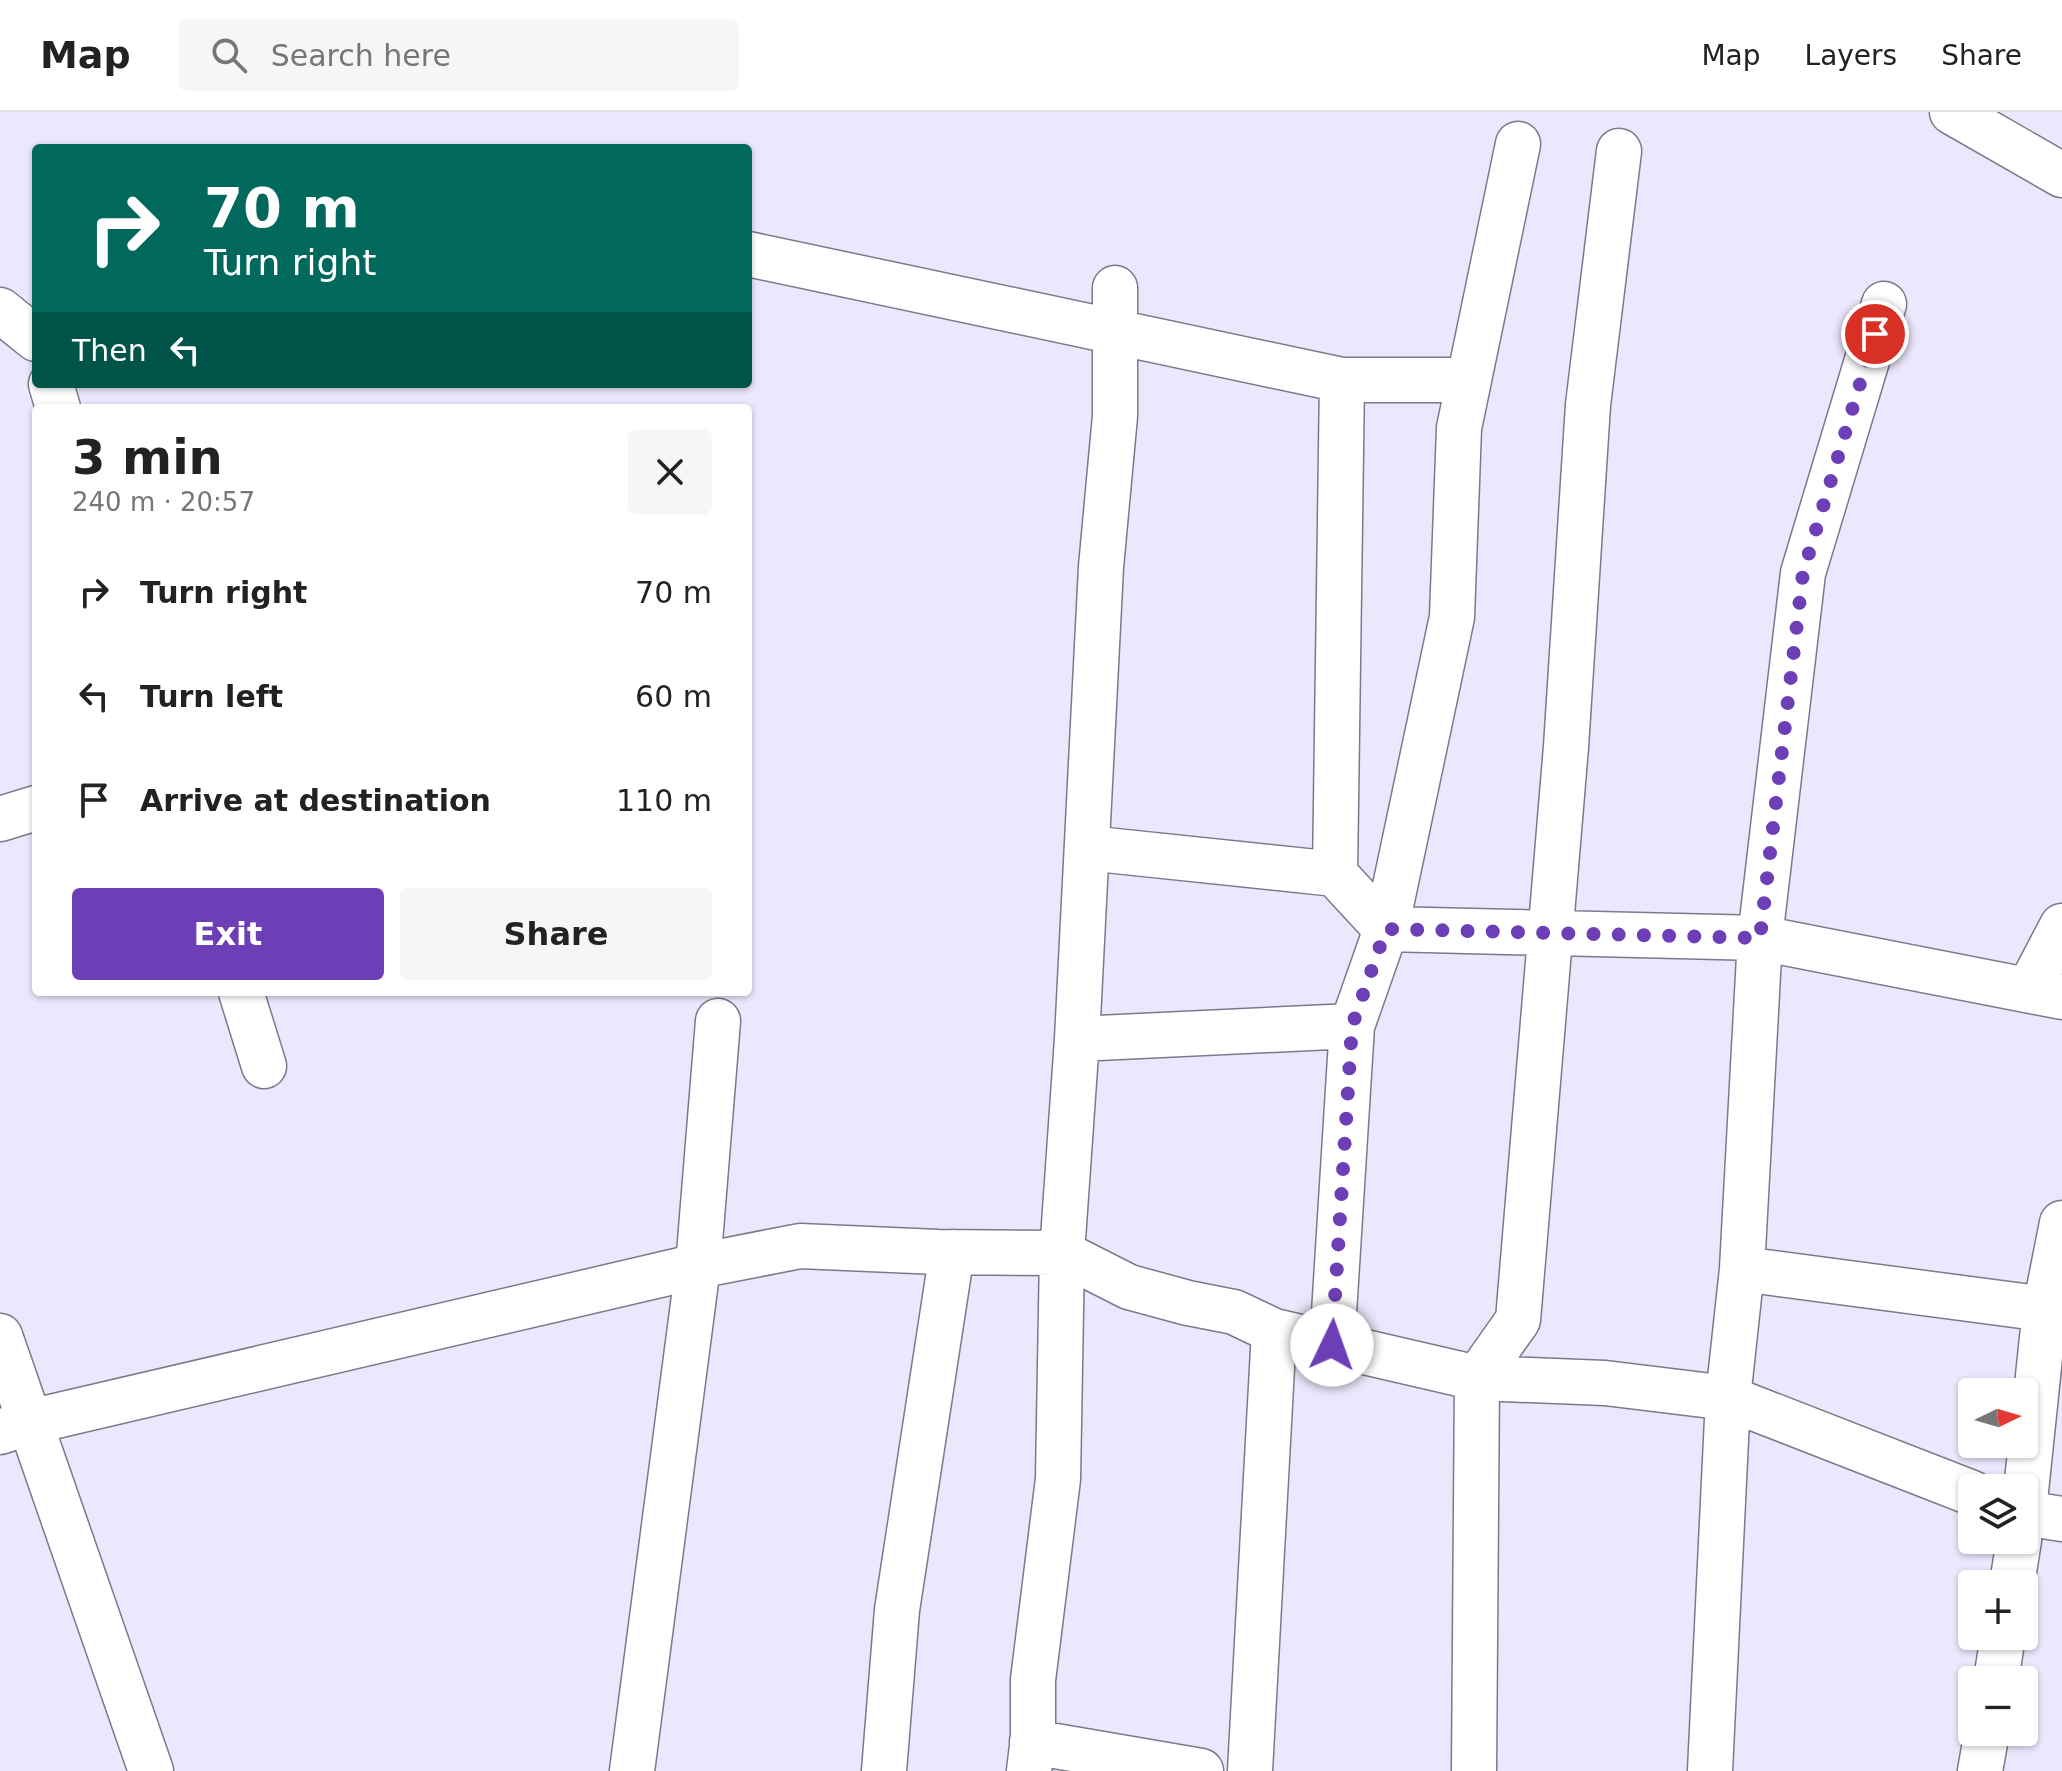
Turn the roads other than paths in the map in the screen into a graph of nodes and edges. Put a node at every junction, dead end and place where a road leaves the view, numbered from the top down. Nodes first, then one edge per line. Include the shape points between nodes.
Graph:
1 (1952, 112) edge
2 (1518, 144) dead end
3 (1619, 151) dead end
4 (2062, 175) edge
5 (752, 255) edge
6 (1115, 288) dead end
7 (1884, 304) dead end
8 (0, 310) edge
9 (1115, 332) junction
10 (32, 336) edge
11 (1342, 380) junction
12 (1469, 380) junction
13 (32, 809) edge
14 (0, 819) edge
15 (1087, 848) junction
16 (1335, 874) junction
17 (2062, 926) edge
18 (1386, 929) junction
19 (1550, 933) junction
20 (1760, 938) junction
21 (2046, 993) edge
22 (242, 996) edge
23 (718, 1021) dead end
24 (1352, 1026) junction
25 (1077, 1039) junction
26 (264, 1066) dead end
27 (2062, 1223) edge
28 (945, 1252) junction
29 (1047, 1252) junction
30 (698, 1266) junction
31 (1742, 1269) junction
32 (2045, 1309) junction
33 (1274, 1331) junction
34 (0, 1336) edge
35 (1332, 1345) junction
36 (1477, 1378) junction
37 (1728, 1398) junction
38 (15, 1427) edge
39 (2028, 1474) edge
40 (1958, 1488) edge
41 (2038, 1515) edge
42 (2062, 1519) edge
43 (1984, 1746) edge
44 (1030, 1756) edge
45 (1712, 1770) edge
46 (151, 1771) edge
47 (632, 1771) edge
48 (884, 1771) edge
49 (1201, 1771) edge
50 (1250, 1771) edge
51 (1474, 1771) edge
52 (1980, 1771) edge

1 - 4 main road
2 - 12 main road
3 - 19 main road via 1588,405
5 - 9 main road
6 - 9 main road
7 - 20 main road via 1803,573
8 - 10 main road
9 - 11 main road
9 - 15 main road via 1115,416 1101,567
11 - 12 main road
11 - 16 main road
12 - 18 main road via 1459,428 1452,617
13 - 14 main road
15 - 16 main road
15 - 25 main road
16 - 18 main road
17 - 21 main road
18 - 19 main road
18 - 24 main road
19 - 20 main road
19 - 36 main road via 1518,1320
20 - 21 main road
20 - 31 main road
22 - 26 main road
23 - 30 main road
24 - 25 main road
24 - 35 main road
25 - 29 main road
27 - 32 main road
28 - 29 main road
28 - 30 main road via 800,1246
28 - 48 main road via 897,1610
29 - 33 main road via 1129,1287 1234,1312
29 - 44 main road via 1058,1479 1033,1680
30 - 38 main road
30 - 47 main road
31 - 32 main road
31 - 37 main road
32 - 39 main road
33 - 35 main road
33 - 50 main road
34 - 38 main road
35 - 36 main road
36 - 37 main road via 1605,1383
36 - 51 main road
37 - 40 main road
37 - 45 main road
38 - 46 main road
41 - 42 main road
43 - 52 main road
44 - 49 main road

